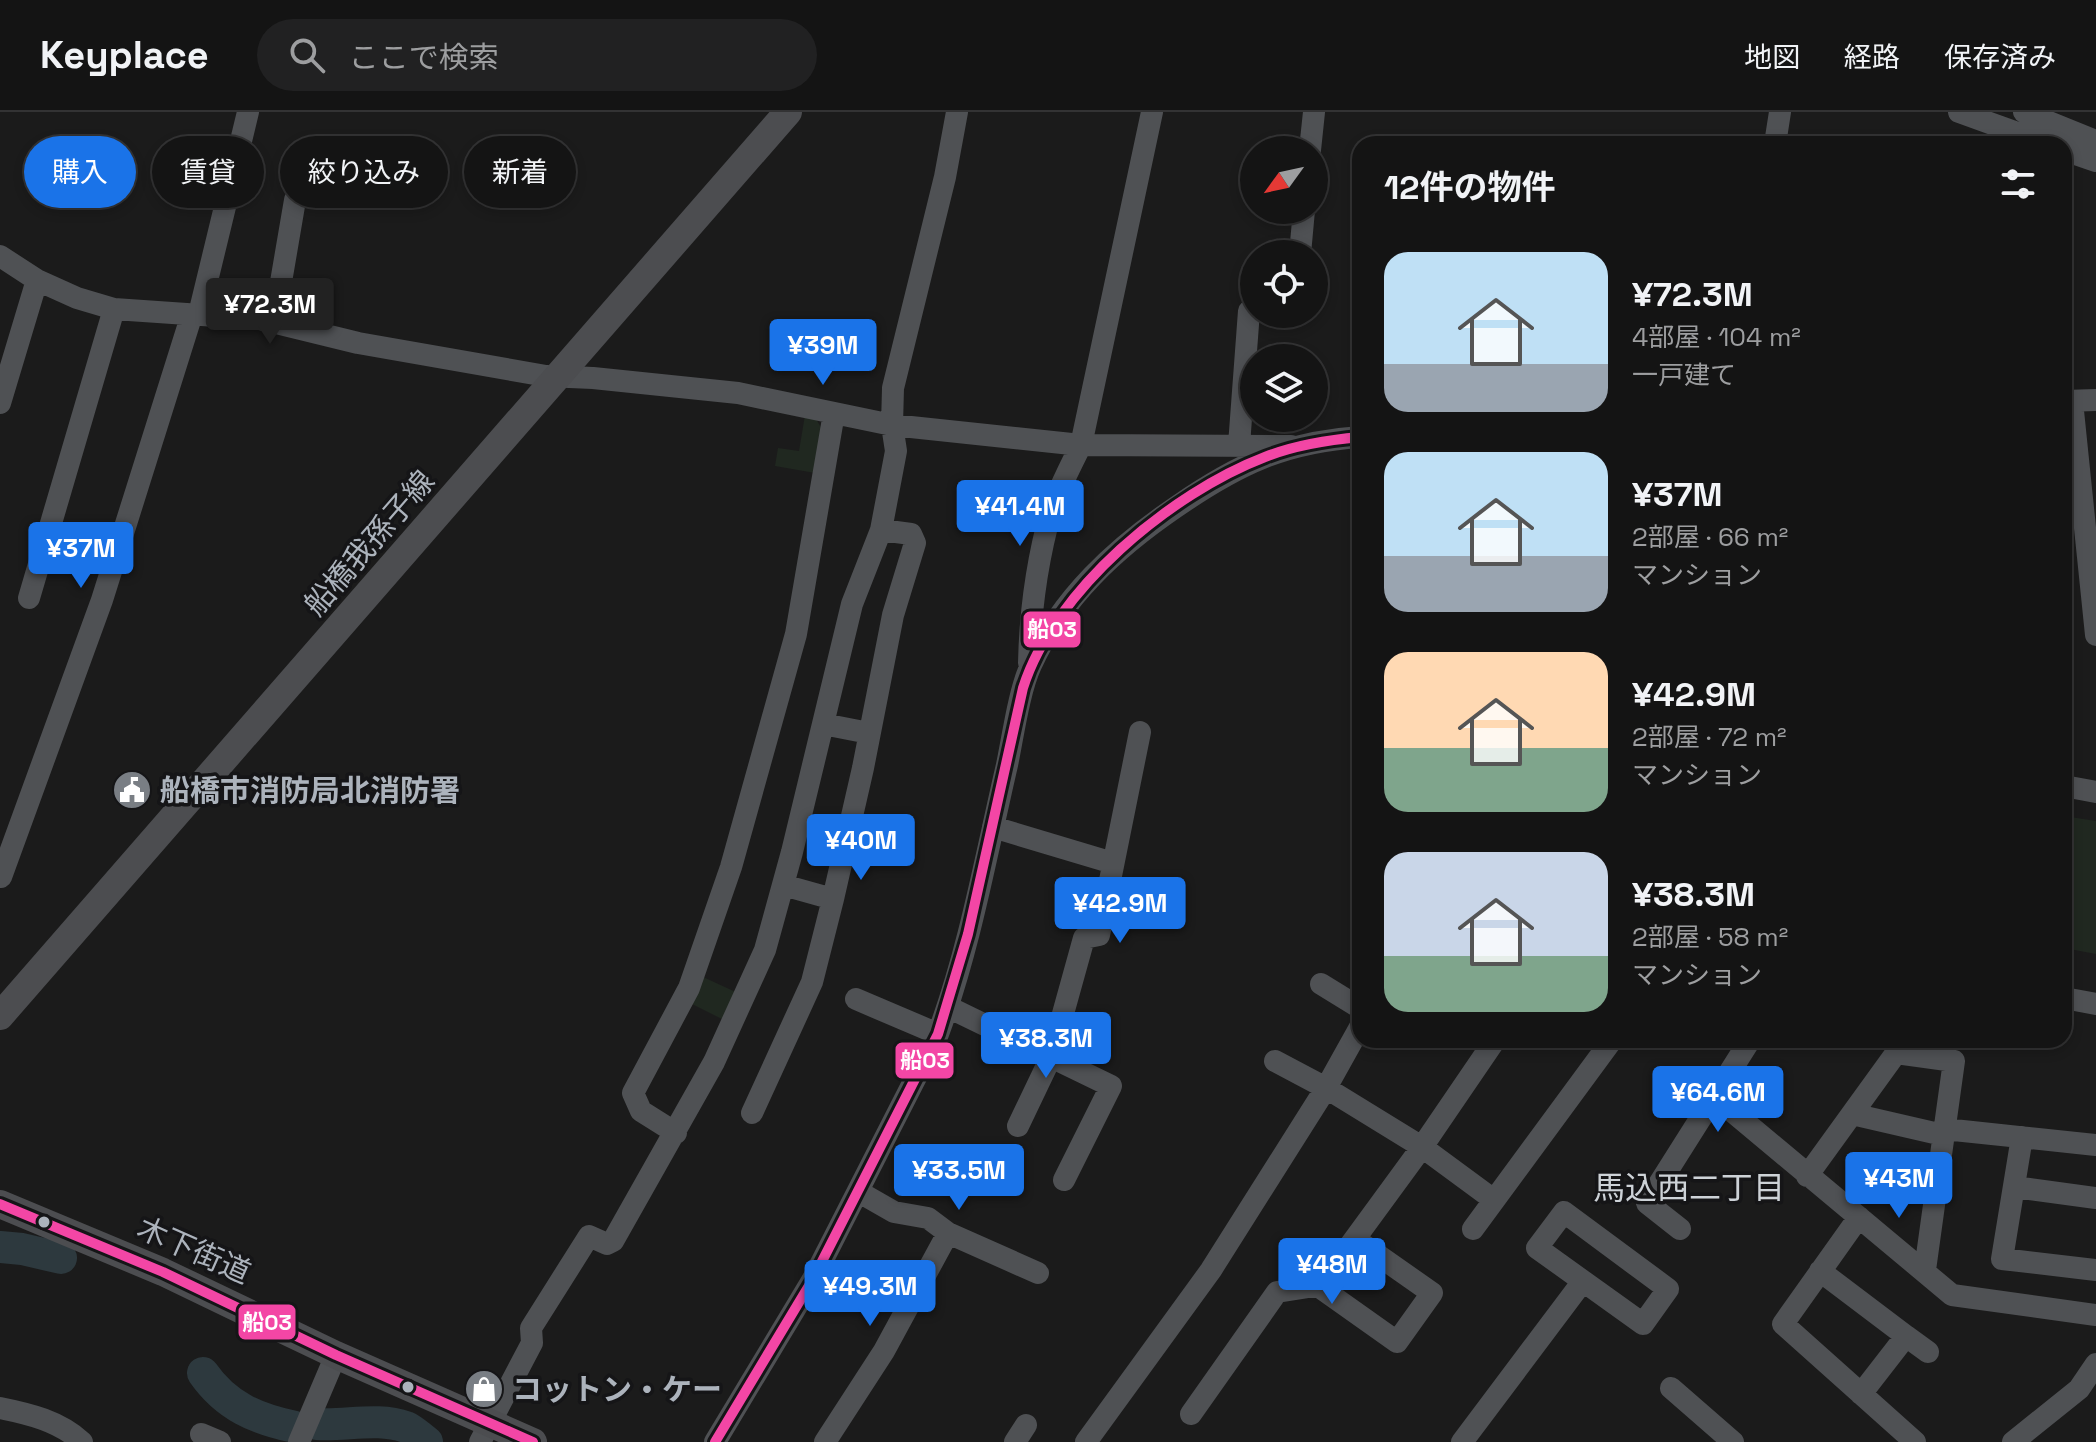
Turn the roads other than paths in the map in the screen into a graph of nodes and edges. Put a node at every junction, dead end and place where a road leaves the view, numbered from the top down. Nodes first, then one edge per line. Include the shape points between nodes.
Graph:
1 (248, 112) edge
2 (788, 112) edge
3 (957, 112) edge
4 (1152, 112) edge
5 (1314, 112) edge
6 (1780, 112) edge
7 (1959, 112) edge
8 (2024, 112) edge
9 (1311, 136) edge
10 (1776, 136) edge
11 (2026, 136) edge
12 (2096, 141) edge
13 (2072, 153) edge
14 (2096, 161) edge
15 (294, 208) edge
16 (0, 256) edge
17 (37, 280) junction
18 (114, 309) junction
19 (195, 314) junction
20 (274, 323) junction
21 (1248, 328) edge
22 (560, 376) junction
23 (2096, 400) edge
24 (2072, 401) edge
25 (0, 403) edge
26 (834, 413) junction
27 (892, 425) junction
28 (1352, 438) edge
29 (1081, 445) junction
30 (1239, 445) junction
31 (1291, 446) junction
32 (2072, 466) edge
33 (881, 530) junction
34 (29, 598) dead end
35 (2096, 635) edge
36 (1029, 668) junction
37 (823, 724) junction
38 (1140, 732) dead end
39 (869, 733) junction
40 (2072, 788) edge
41 (2096, 792) edge
42 (993, 827) junction
43 (1113, 863) junction
44 (1, 877) edge
45 (783, 885) junction
46 (833, 899) junction
47 (1321, 984) dead end
48 (856, 999) dead end
49 (2072, 1000) edge
50 (1352, 1003) edge
51 (2096, 1004) edge
52 (948, 1007) junction
53 (0, 1016) edge
54 (938, 1034) junction
55 (1352, 1041) edge
56 (1490, 1048) edge
57 (1606, 1048) edge
58 (1745, 1048) edge
59 (1051, 1057) junction
60 (1275, 1061) dead end
61 (1326, 1088) junction
62 (1715, 1097) junction
63 (752, 1113) dead end
64 (1852, 1114) junction
65 (1018, 1126) dead end
66 (1943, 1132) junction
67 (676, 1133) junction
68 (2022, 1137) junction
69 (2096, 1145) edge
70 (1422, 1147) junction
71 (1807, 1176) junction
72 (1064, 1180) dead end
73 (2014, 1187) junction
74 (859, 1192) junction
75 (2096, 1198) edge
76 (1494, 1200) junction
77 (0, 1204) edge
78 (1859, 1217) junction
79 (1473, 1229) dead end
80 (1680, 1229) dead end
81 (948, 1233) junction
82 (1355, 1239) junction
83 (1925, 1270) junction
84 (2096, 1270) edge
85 (1820, 1271) junction
86 (1038, 1273) dead end
87 (1583, 1281) junction
88 (1318, 1286) junction
89 (2096, 1315) edge
90 (1906, 1336) junction
91 (1928, 1352) dead end
92 (336, 1355) junction
93 (2096, 1364) edge
94 (1671, 1388) dead end
95 (1861, 1394) junction
96 (0, 1408) edge
97 (1191, 1414) dead end
98 (302, 1432) edge
99 (485, 1433) edge
100 (82, 1442) edge
101 (533, 1442) edge
102 (715, 1442) edge
103 (825, 1442) edge
104 (1086, 1442) edge
105 (1462, 1442) edge
106 (1733, 1442) edge
107 (1915, 1442) edge
108 (2013, 1442) edge

1 - 19 street
2 - 22 main road, 船橋我孫子線
3 - 27 street via 893,388
4 - 29 street
5 - 9 street
6 - 10 street
7 - 11 street
8 - 12 street
13 - 14 street
15 - 20 street
16 - 17 street
17 - 18 street
17 - 25 street
18 - 19 street
18 - 34 street
19 - 20 street
19 - 44 street via 102,600
20 - 22 street via 358,343
21 - 30 street
22 - 26 street via 738,393
22 - 53 main road, 船橋我孫子線
23 - 24 street
26 - 27 street
26 - 67 street via 796,634 731,867 689,988 633,1093 641,1111
27 - 29 street
27 - 33 street via 896,451
28 - 31 street
29 - 30 street
29 - 36 street via 1047,526
30 - 31 street
31 - 36 street via 1198,492 1124,544 1071,600
32 - 35 street
33 - 37 street via 852,604
33 - 39 street via 911,534 915,543 893,615
36 - 42 street
37 - 39 street
37 - 45 street
38 - 43 street
39 - 46 street
40 - 41 street
42 - 43 street
42 - 52 street
43 - 59 street via 1099,935 1084,938
45 - 46 street
45 - 67 street via 765,950
46 - 63 street via 812,982
47 - 50 street
48 - 54 street
49 - 51 street
52 - 54 street
52 - 59 street
54 - 74 street
55 - 61 street
56 - 70 street
57 - 76 street
58 - 62 street
59 - 65 street
59 - 72 street via 1111,1086
60 - 61 street
61 - 70 street
61 - 104 street via 1211,1270
62 - 71 street
62 - 80 street via 1647,1203
64 - 66 street
64 - 66 street via 1896,1053 1954,1061
64 - 71 street
66 - 68 street
66 - 83 street
67 - 99 street via 613,1241 607,1244 589,1236 531,1328 532,1343
68 - 69 street
68 - 73 street
70 - 76 street
70 - 82 street
71 - 78 street
73 - 75 street
73 - 84 street via 2002,1259
74 - 81 street via 894,1212 928,1218
74 - 102 street
76 - 79 street
77 - 92 main road, 木下街道 via 176,1278
78 - 83 street
78 - 85 street
81 - 86 street
81 - 103 street via 884,1351
82 - 88 street
82 - 88 street via 1432,1293 1397,1342
83 - 89 street via 1952,1295
85 - 90 street
85 - 95 street via 1783,1324
87 - 87 street via 1643,1324 1668,1289 1564,1212 1537,1248
87 - 105 street
88 - 97 street via 1277,1292
90 - 91 street
90 - 95 street
92 - 98 street
92 - 99 main road, 木下街道
93 - 108 street via 2079,1389
94 - 106 street
95 - 107 street
96 - 100 street via 60,1425
99 - 101 main road, 木下街道

